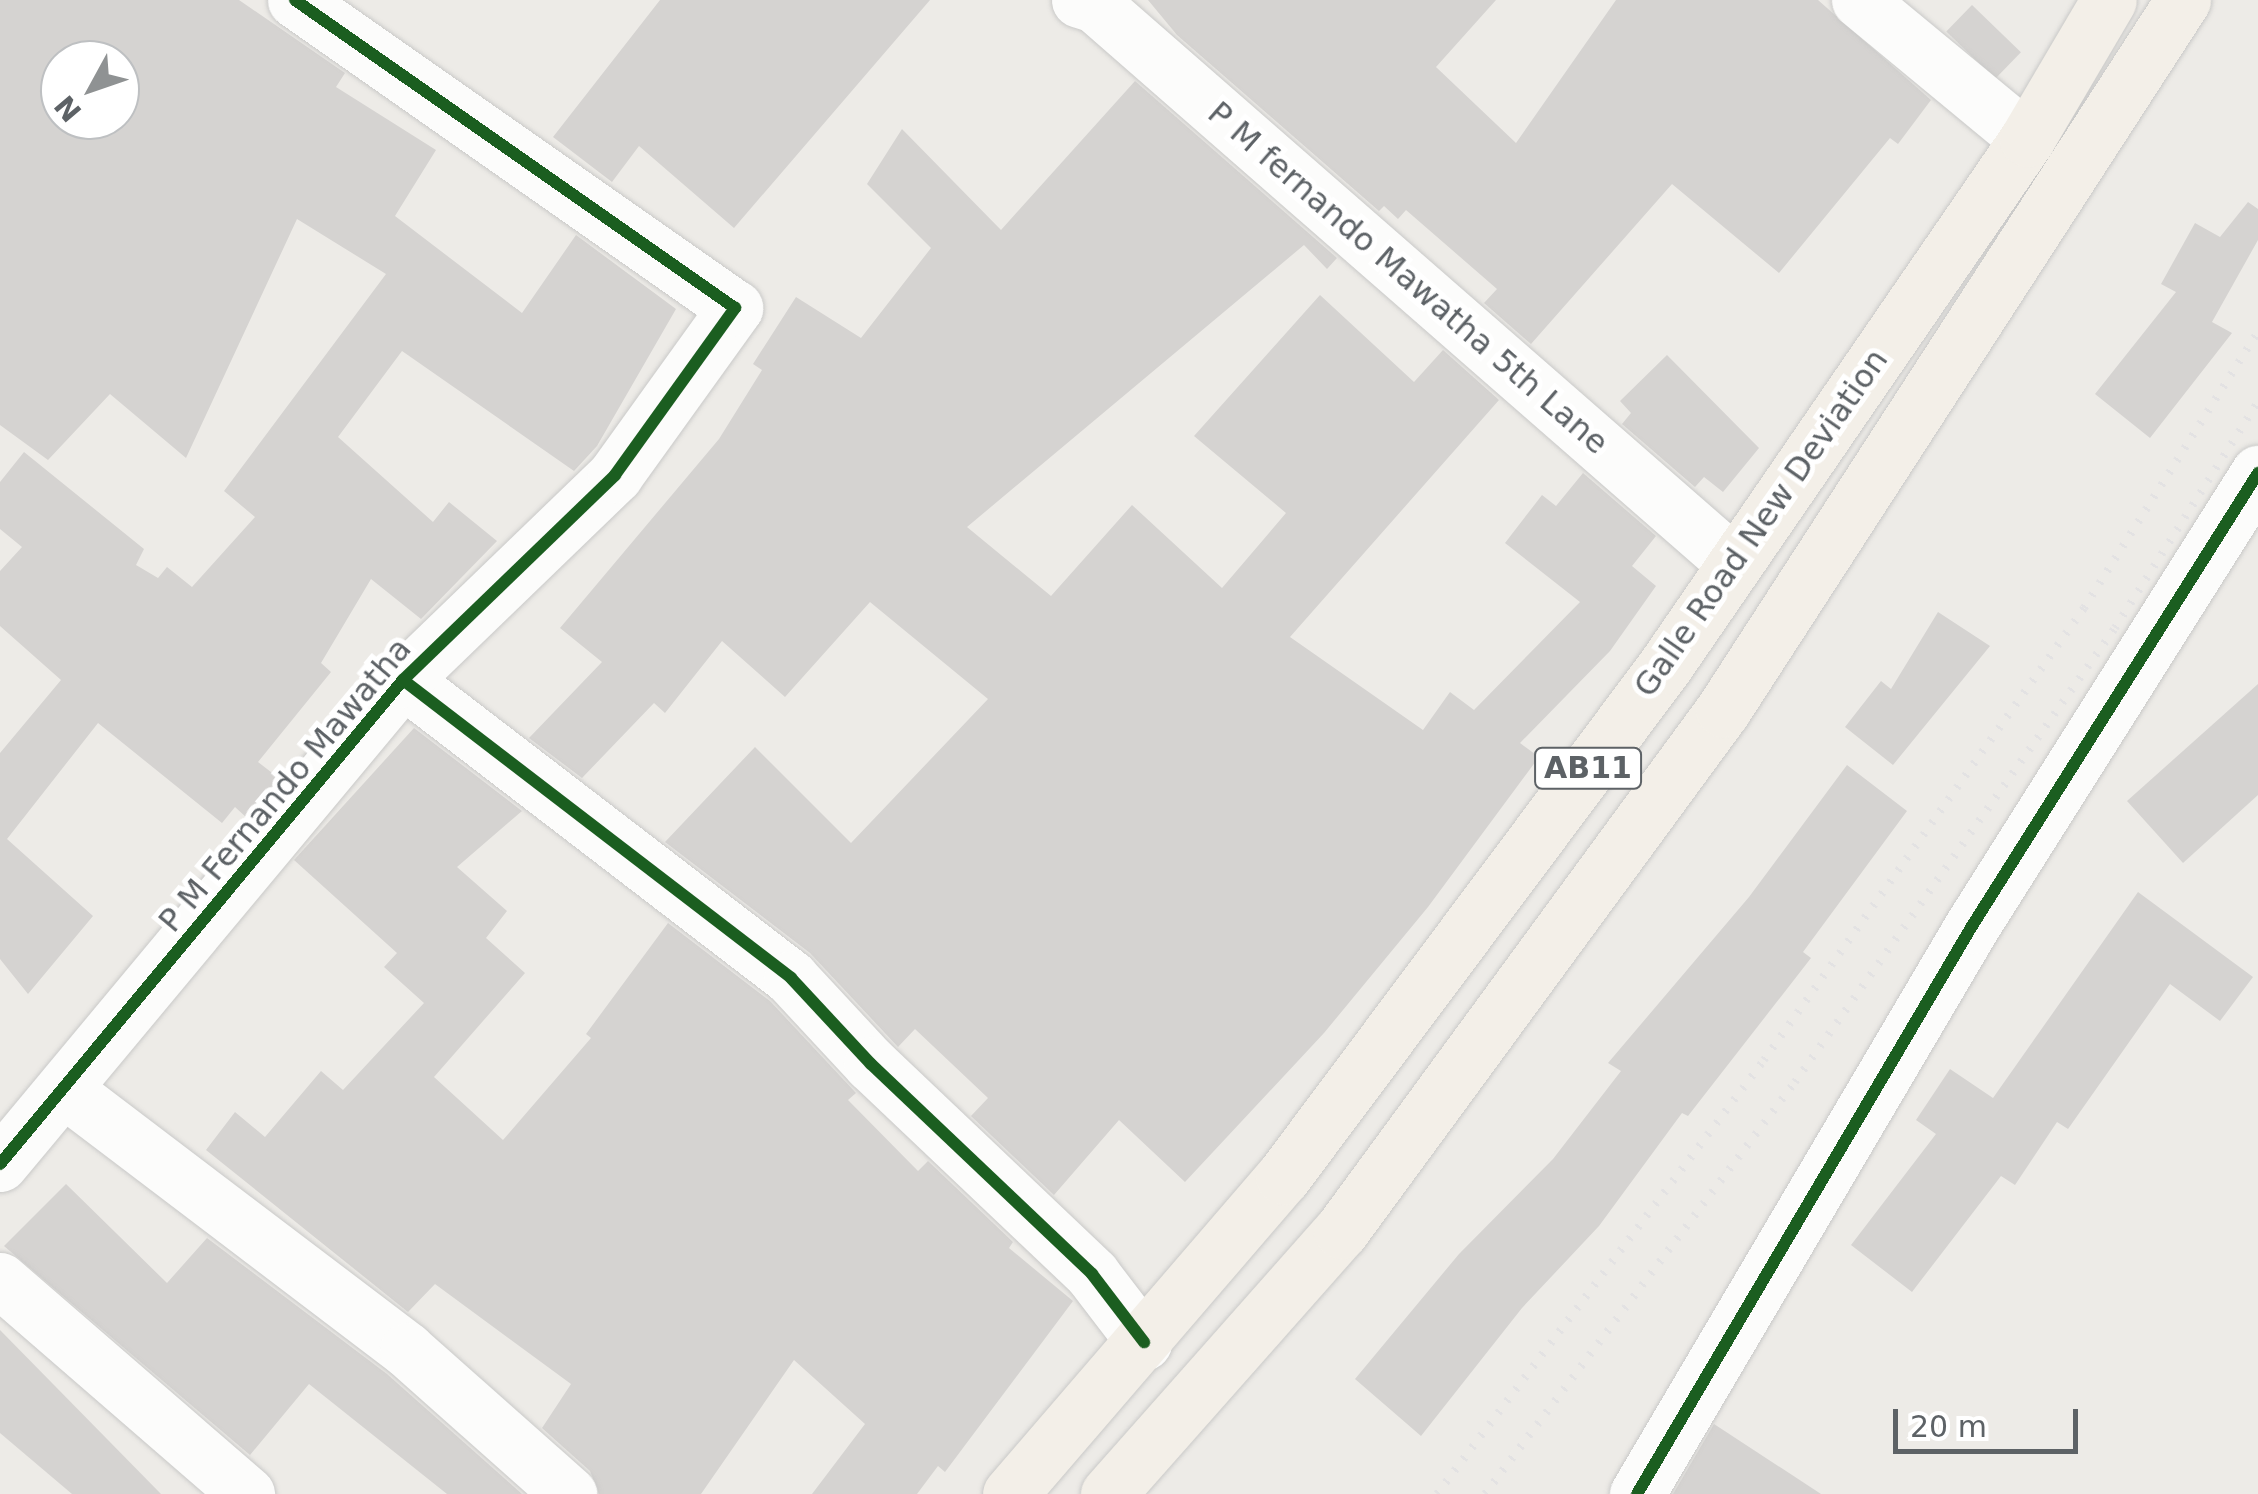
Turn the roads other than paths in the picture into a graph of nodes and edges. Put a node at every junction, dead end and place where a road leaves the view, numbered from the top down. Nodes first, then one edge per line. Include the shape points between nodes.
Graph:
1 (295, 0) edge
2 (1079, 0) edge
3 (1859, 0) edge
4 (2109, 0) edge
5 (2183, 0) edge
6 (2027, 140) junction
7 (2258, 473) edge
8 (1734, 563) junction
9 (403, 680) junction
10 (66, 1091) junction
11 (0, 1164) edge
12 (0, 1280) edge
13 (1144, 1342) junction
14 (247, 1494) edge
15 (569, 1494) edge
16 (1010, 1494) edge
17 (1108, 1494) edge
18 (1637, 1494) edge

1 - 9 street, P M Fernando Mawatha via 735,308 615,475
2 - 8 street, P M fernando Mawatha 5th Lane via 1096,6
3 - 6 street
4 - 6 main road, Galle Road New Deviation / AB11
5 - 17 main road, Galle Road New Deviation / AB11 via 1711,726 1341,1231
6 - 8 main road, Galle Road New Deviation / AB11
7 - 18 street via 1972,926
8 - 13 main road, Galle Road New Deviation / AB11 via 1296,1161
9 - 10 street, P M Fernando Mawatha
9 - 13 street via 791,978 871,1064 1092,1274
10 - 11 street, P M Fernando Mawatha
10 - 15 street via 407,1350
12 - 14 street
13 - 16 main road, Galle Road New Deviation / AB11

